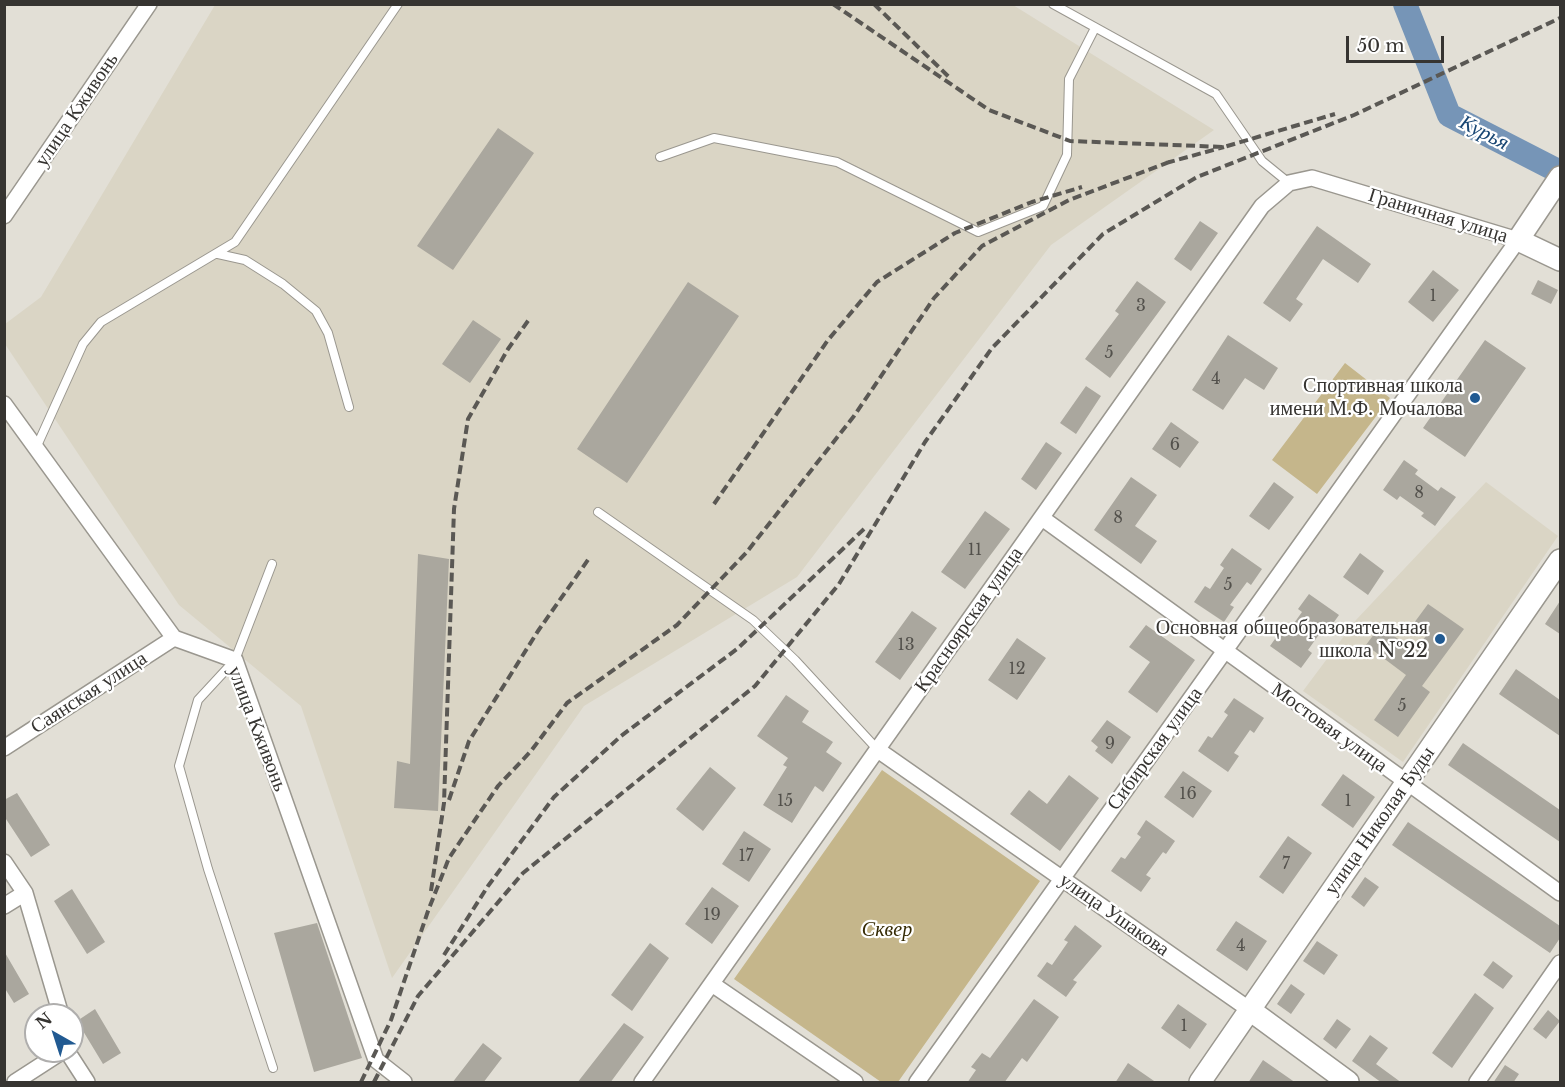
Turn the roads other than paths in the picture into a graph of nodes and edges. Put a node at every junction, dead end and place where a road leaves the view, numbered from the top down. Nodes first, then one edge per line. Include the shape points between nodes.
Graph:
1 (149, 4) edge
2 (398, 4) edge
3 (1053, 4) edge
4 (1095, 28) junction
5 (660, 157) dead end
6 (1560, 177) edge
7 (1312, 178) joint
8 (1289, 183) junction
9 (4, 216) edge
10 (1518, 240) junction
11 (218, 254) junction
12 (1560, 260) edge
13 (4, 404) edge
14 (349, 407) dead end
15 (36, 448) junction
16 (598, 512) dead end
17 (1041, 518) junction
18 (1560, 560) edge
19 (272, 564) dead end
20 (174, 638) junction
21 (1225, 652) junction
22 (235, 660) junction
23 (4, 748) edge
24 (878, 750) junction
25 (1406, 784) junction
26 (4, 862) edge
27 (1062, 879) junction
28 (25, 893) junction
29 (1560, 893) edge
30 (4, 906) edge
31 (1560, 963) edge
32 (712, 984) junction
33 (57, 1003) edge
34 (1250, 1010) junction
35 (46, 1063) edge
36 (73, 1063) edge
37 (273, 1068) dead end
38 (15, 1083) edge
39 (87, 1083) edge
40 (405, 1083) edge
41 (642, 1083) edge
42 (855, 1083) edge
43 (916, 1083) edge
44 (1200, 1083) edge
45 (1348, 1083) edge
46 (1477, 1083) edge

1 - 9 street, улица Кживонь
2 - 11 lane via 235,242
3 - 4 lane
4 - 5 lane via 1069,79 1067,154 1043,206 978,232 837,162 714,138
4 - 8 lane via 1216,94 1262,161
6 - 10 street
7 - 8 street, Красноярская улица
7 - 10 street, Граничная улица
8 - 17 street, Красноярская улица via 1262,206
10 - 12 street, Граничная улица
10 - 21 street, Сибирская улица
11 - 14 lane via 245,260 316,311 328,333
11 - 15 lane via 101,322 83,344
13 - 15 street
15 - 20 street
16 - 24 lane via 753,621 795,660
17 - 21 street, Мостовая улица
17 - 24 street, Красноярская улица
18 - 25 street, улица Николая Буды
19 - 22 lane
20 - 22 street, улица Кживонь
20 - 23 street, Саянская улица
21 - 25 street, Мостовая улица
21 - 27 street, Сибирская улица
22 - 37 lane via 198,700 179,766
22 - 40 street, улица Кживонь via 376,1060
24 - 27 street, улица Ушакова
24 - 32 street, Красноярская улица
25 - 29 street, Мостовая улица
25 - 34 street, улица Николая Буды
26 - 28 street
27 - 34 street, улица Ушакова
27 - 43 street, Сибирская улица
28 - 30 street
28 - 33 street
31 - 46 street
32 - 41 street, Красноярская улица
32 - 42 street
34 - 44 street, улица Николая Буды
34 - 45 street, улица Ушакова
35 - 38 street
36 - 39 street

